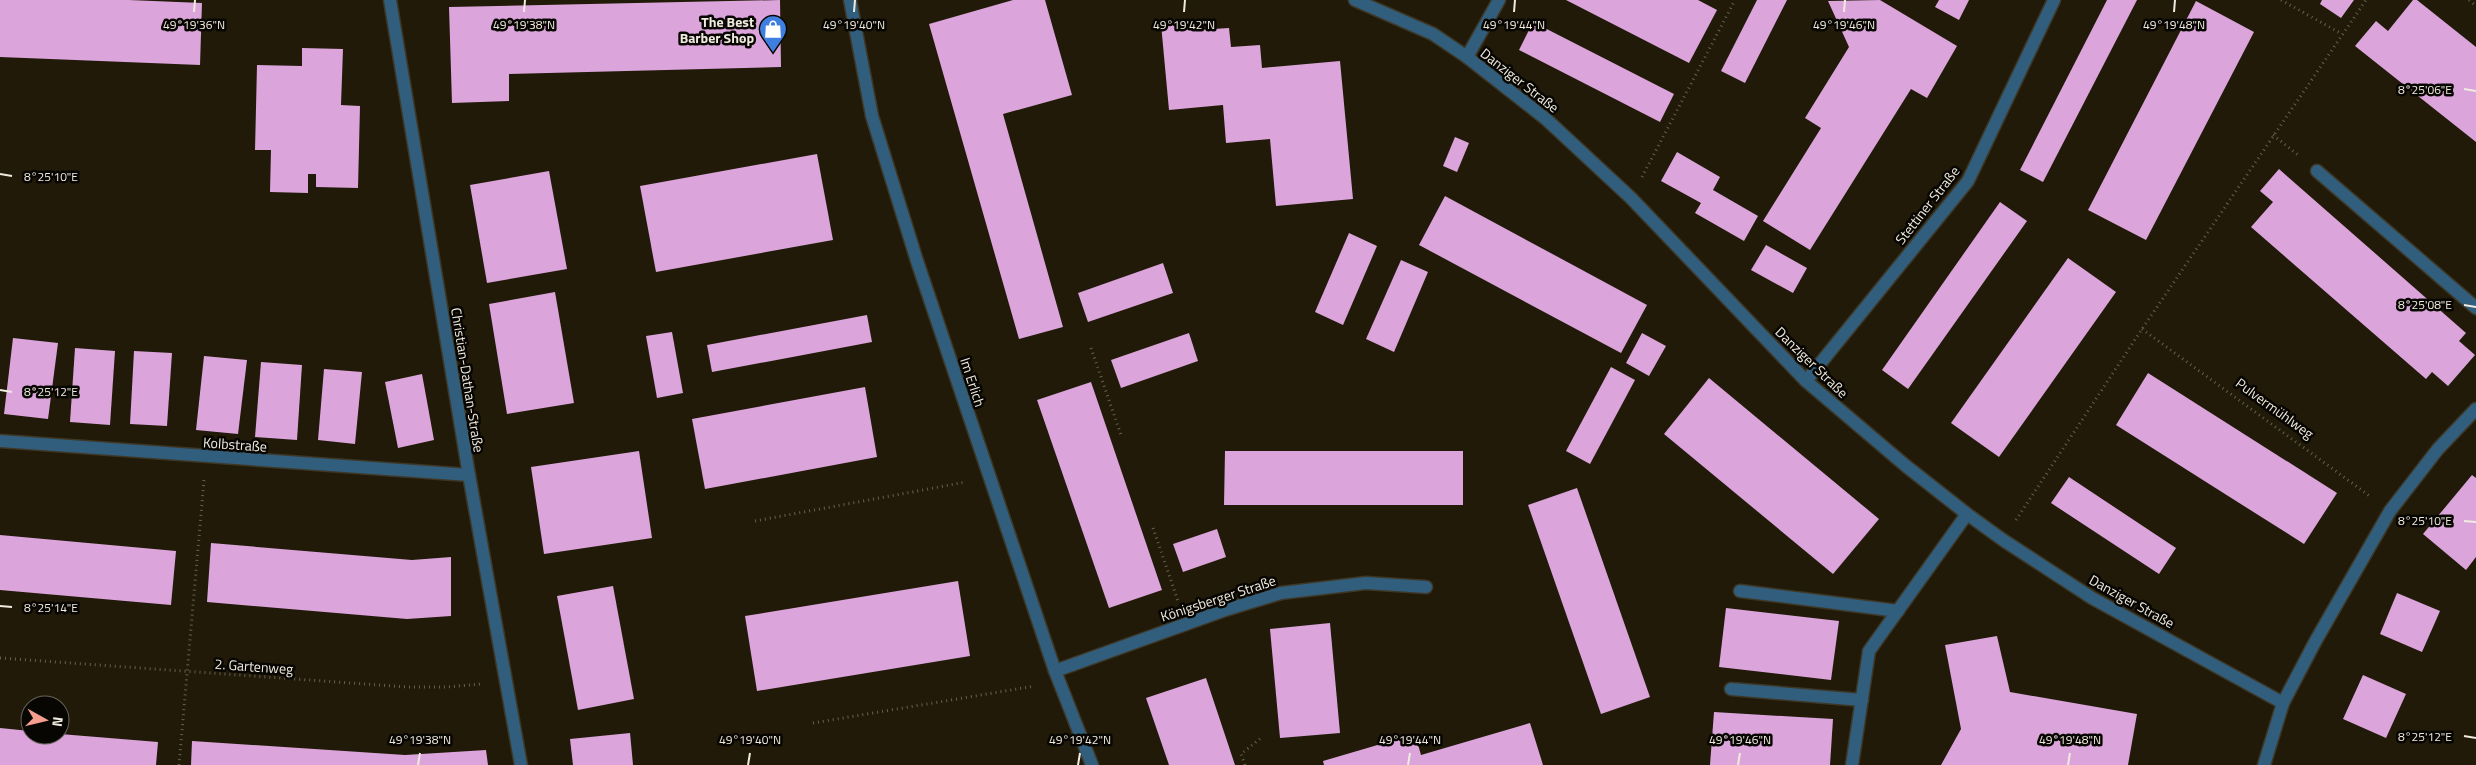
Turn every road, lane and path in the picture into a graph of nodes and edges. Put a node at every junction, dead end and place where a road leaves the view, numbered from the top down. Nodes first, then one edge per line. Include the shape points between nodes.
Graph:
1 (390, 0) edge
2 (850, 0) edge
3 (1355, 0) edge
4 (1499, 0) edge
5 (1735, 0) edge
6 (2054, 0) edge
7 (2281, 0) edge
8 (2366, 0) edge
9 (2469, 0) edge
10 (2476, 6) edge
11 (2342, 34) junction
12 (1467, 57) junction
13 (2273, 135) junction
14 (2316, 171) joint
15 (1631, 198) junction
16 (2476, 308) edge
17 (2142, 329) junction
18 (1091, 348) dead end
19 (1806, 381) junction
20 (2476, 409) edge
21 (1120, 435) dead end
22 (0, 441) edge
23 (206, 457) junction
24 (469, 475) junction
25 (989, 478) junction
26 (2390, 511) junction
27 (1967, 514) junction
28 (755, 521) dead end
29 (1153, 528) dead end
30 (2003, 540) junction
31 (1426, 587) dead end
32 (1740, 591) dead end
33 (1898, 611) junction
34 (1186, 624) junction
35 (0, 658) edge
36 (186, 672) junction
37 (1058, 676) junction
38 (506, 678) junction
39 (1731, 689) dead end
40 (1862, 700) junction
41 (2283, 703) junction
42 (813, 722) dead end
43 (1261, 738) dead end
44 (179, 765) edge
45 (521, 765) edge
46 (1092, 765) edge
47 (1245, 765) edge
48 (1852, 765) edge
49 (2264, 765) edge

1 - 24 street, Christian-Dathan-Straße
2 - 25 street, Im Erlich via 872,116
3 - 12 street, Danziger Straße via 1433,34
4 - 12 street
5 - 15 path
6 - 19 street, Stettiner Straße via 1968,180
7 - 11 path
8 - 11 path
9 - 10 path
11 - 13 path
12 - 15 street, Danziger Straße via 1546,119
13 - 14 path
13 - 17 path
14 - 16 street
15 - 19 street, Danziger Straße
17 - 26 path, Pulvermühlweg
17 - 30 path
18 - 21 path
19 - 27 street, Danziger Straße
20 - 26 street via 2438,449
22 - 23 street, Kolbstraße
23 - 24 street, Kolbstraße
23 - 36 path
24 - 38 street, Christian-Dathan-Straße
25 - 28 path
25 - 37 street, Im Erlich
26 - 41 street
27 - 30 street, Danziger Straße
27 - 33 street
29 - 34 path
30 - 41 street, Danziger Straße via 2092,598
31 - 34 street, Königsberger Straße via 1366,583 1281,593
32 - 33 street
33 - 40 street via 1869,651
34 - 37 street, Königsberger Straße
35 - 36 path, 2. Gartenweg
36 - 38 path, 2. Gartenweg via 407,687 462,686
36 - 44 path
37 - 42 path
37 - 46 street, Im Erlich
38 - 45 street, Christian-Dathan-Straße
39 - 40 street
40 - 48 street
41 - 49 street
43 - 47 path via 1242,754

